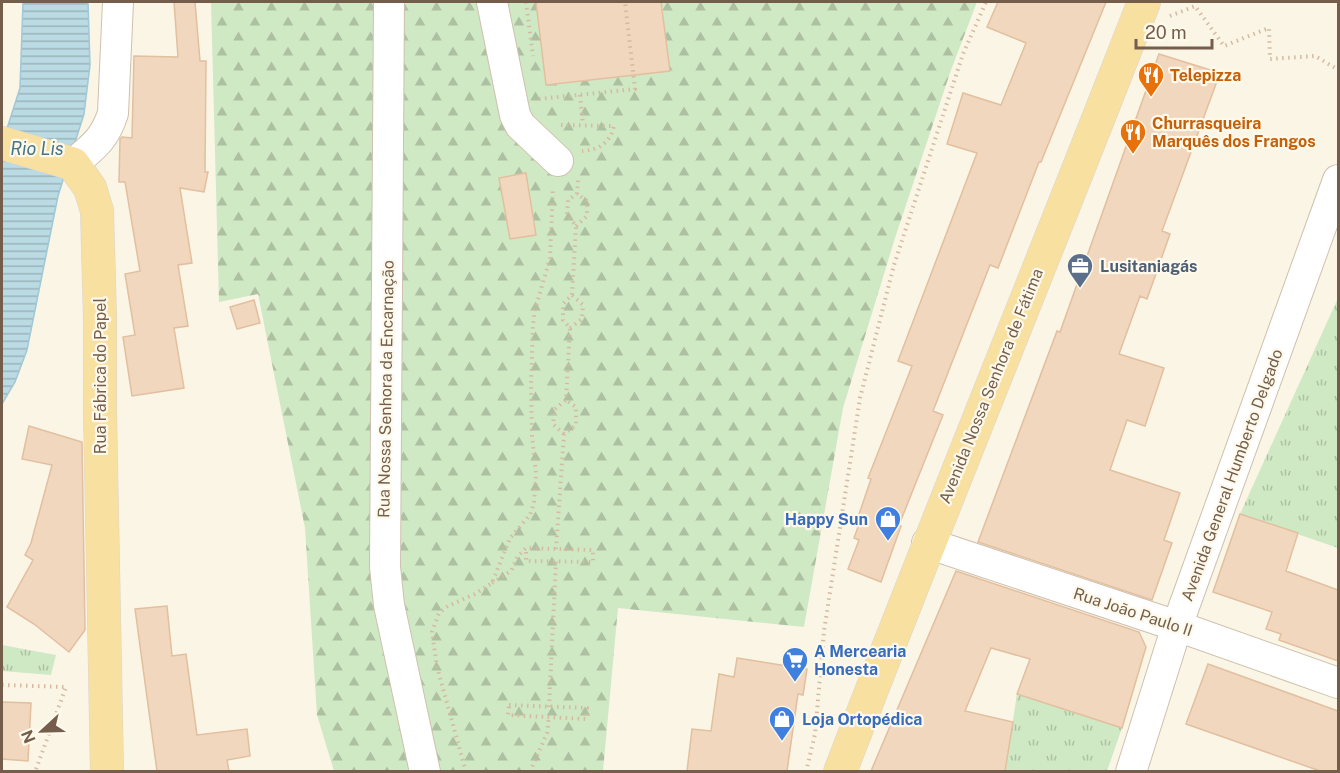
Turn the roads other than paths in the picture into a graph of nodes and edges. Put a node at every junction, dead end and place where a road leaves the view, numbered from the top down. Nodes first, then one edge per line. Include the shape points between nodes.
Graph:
1 (118, 2) edge
2 (389, 2) edge
3 (492, 2) edge
4 (1144, 2) edge
5 (2, 143) edge
6 (565, 160) road end
7 (74, 164) junction
8 (1338, 180) edge
9 (927, 543) junction
10 (1178, 626) junction
11 (1338, 683) edge
12 (107, 771) edge
13 (425, 771) edge
14 (840, 771) edge
15 (1131, 771) edge

1 - 7 street via 113,113 108,130
2 - 13 street, Rua Nossa Senhora da Encarnação via 385,567 389,605
3 - 6 street via 515,116 527,132
4 - 9 main road, Avenida Nossa Senhora de Fátima
5 - 7 main road
7 - 12 main road, Rua Fábrica do Papel via 92,194 98,227
8 - 10 street, Avenida General Humberto Delgado
9 - 10 street, Rua João Paulo II
9 - 14 main road, Avenida Nossa Senhora de Fátima
10 - 11 street, Rua João Paulo II
10 - 15 street, Avenida General Humberto Delgado

